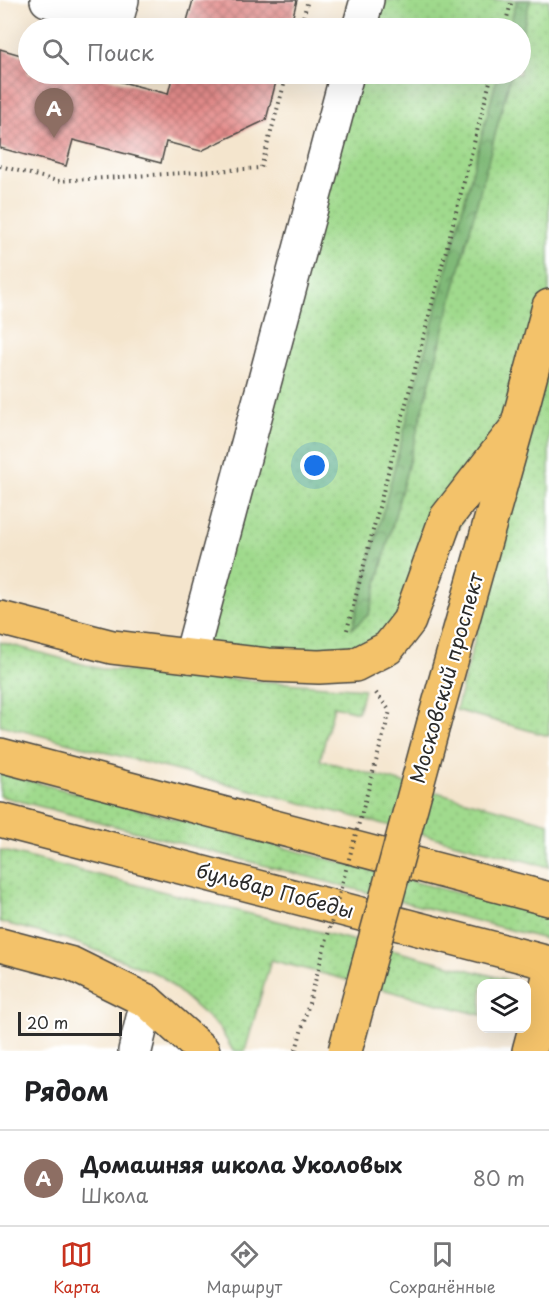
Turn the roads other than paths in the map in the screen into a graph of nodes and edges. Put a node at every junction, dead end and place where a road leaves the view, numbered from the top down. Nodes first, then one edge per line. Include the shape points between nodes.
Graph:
1 (47, 0) edge
2 (122, 0) edge
3 (367, 0) edge
4 (362, 18) edge
5 (344, 84) edge
6 (549, 306) edge
7 (517, 427) junction
8 (0, 618) edge
9 (191, 656) junction
10 (0, 755) edge
11 (0, 820) edge
12 (549, 899) edge
13 (0, 945) edge
14 (549, 963) edge
15 (549, 977) edge
16 (147, 1001) junction
17 (135, 1051) edge
18 (203, 1051) edge
19 (345, 1051) edge
20 (529, 1051) edge

1 - 2 street via 117,18
3 - 4 street
5 - 9 street
6 - 7 main road, Московский проспект
7 - 9 main road via 446,518 409,621 388,648 355,665 319,667
7 - 19 main road, Московский проспект, bridge
8 - 9 main road via 112,647
10 - 12 main road
11 - 14 main road, бульвар Победы
13 - 16 main road via 72,964
15 - 20 main road
16 - 17 street
16 - 18 main road

